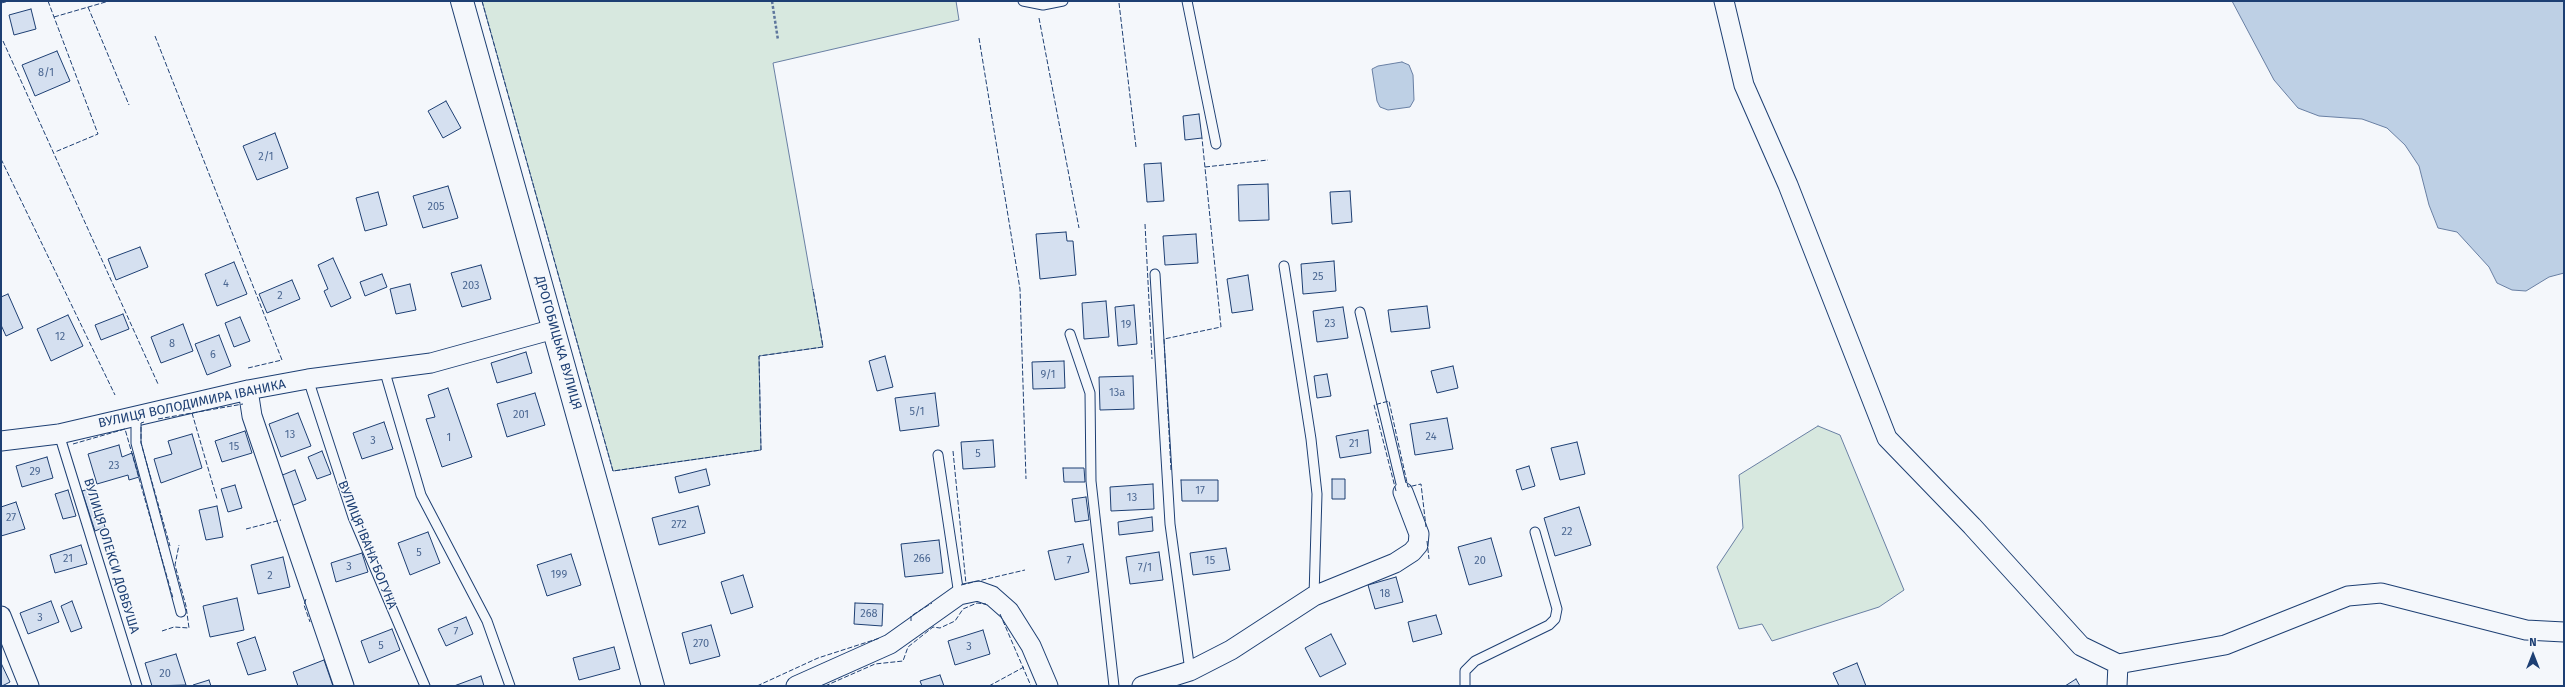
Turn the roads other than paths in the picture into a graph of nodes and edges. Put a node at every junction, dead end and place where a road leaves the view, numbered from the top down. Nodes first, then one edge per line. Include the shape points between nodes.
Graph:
1 (462, 1) edge
2 (1023, 1) edge
3 (1064, 1) edge
4 (1187, 1) edge
5 (1724, 1) edge
6 (1216, 144) dead end
7 (1284, 266) dead end
8 (1155, 274) dead end
9 (1360, 312) dead end
10 (554, 329) junction
11 (1070, 334) dead end
12 (384, 369) junction
13 (308, 379) junction
14 (248, 390) junction
15 (136, 415) junction
16 (59, 434) junction
17 (1, 441) edge
18 (938, 455) dead end
19 (1403, 492) joint
20 (1535, 532) dead end
21 (959, 595) junction
22 (1314, 596) junction
23 (181, 612) dead end
24 (1, 616) edge
25 (2564, 632) edge
26 (2118, 664) junction
27 (1190, 671) junction
28 (28, 686) edge
29 (137, 686) edge
30 (344, 686) edge
31 (426, 686) edge
32 (510, 686) edge
33 (653, 686) edge
34 (796, 686) edge
35 (1048, 686) edge
36 (1114, 686) edge
37 (1142, 686) edge
38 (1465, 686) edge
39 (2117, 686) edge

1 - 10 street, ДРОГОБИЦЬКА ВУЛИЦЯ
2 - 3 lane via 1042,5
4 - 6 lane
5 - 26 street via 1744,85 1788,185 1887,438 1972,526 2081,646
7 - 22 lane via 1317,494
8 - 27 lane via 1170,524
9 - 19 lane
10 - 12 street, ВУЛИЦЯ ВОЛОДИМИРА ІВАНИКА via 431,363
10 - 33 street, ДРОГОБИЦЬКА ВУЛИЦЯ
11 - 36 lane via 1090,393 1091,481
12 - 13 street, ВУЛИЦЯ ВОЛОДИМИРА ІВАНИКА
12 - 32 lane via 421,495 487,621
13 - 14 street, ВУЛИЦЯ ВОЛОДИМИРА ІВАНИКА
13 - 31 lane, ВУЛИЦЯ ІВАНА БОГУНА via 353,517
14 - 15 street, ВУЛИЦЯ ВОЛОДИМИРА ІВАНИКА
14 - 30 street via 252,416
15 - 16 street, ВУЛИЦЯ ВОЛОДИМИРА ІВАНИКА
15 - 23 lane via 136,443
16 - 17 street, ВУЛИЦЯ ВОЛОДИМИРА ІВАНИКА
16 - 29 lane, ВУЛИЦЯ ОЛЕКСИ ДОВБУША
18 - 21 lane
19 - 22 street via 1419,534 1418,545 1395,563
20 - 38 lane via 1557,609 1554,619 1549,625 1475,661 1465,671
21 - 34 street via 890,644
21 - 35 street via 978,591 992,596 1009,611 1031,646
22 - 27 street via 1231,650
24 - 28 street
25 - 26 street via 2526,630 2381,593 2348,596 2225,645
26 - 39 street
27 - 37 street

